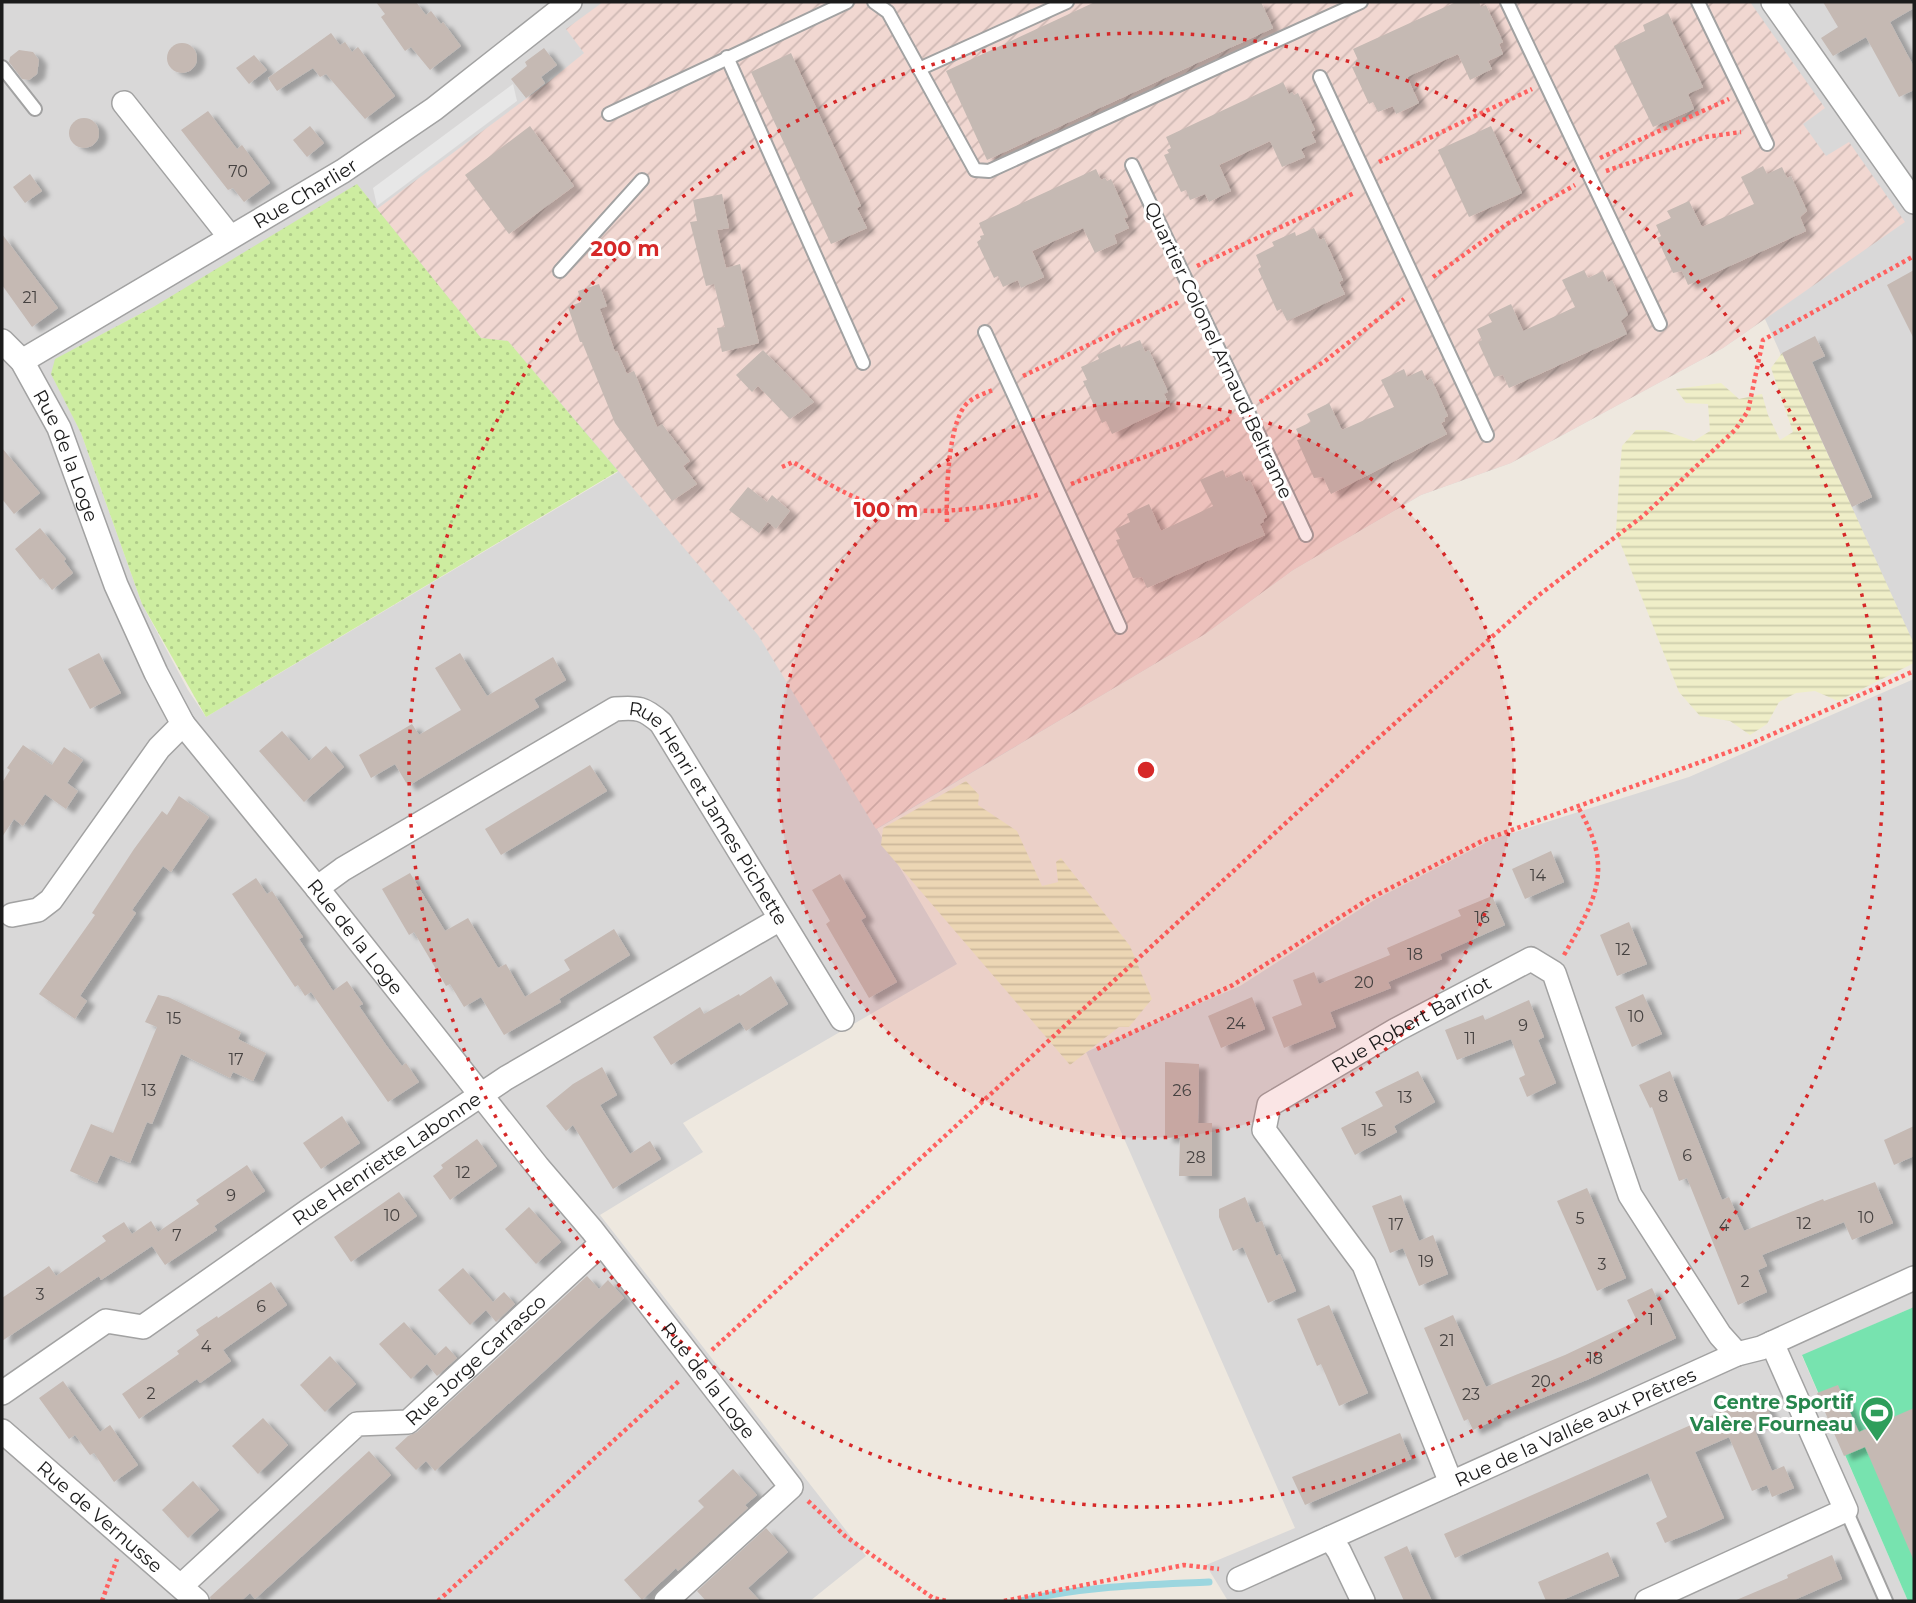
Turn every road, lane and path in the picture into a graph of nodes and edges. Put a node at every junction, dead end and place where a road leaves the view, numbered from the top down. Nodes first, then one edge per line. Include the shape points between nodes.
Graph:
1 (570, 2) edge
2 (847, 2) edge
3 (874, 2) edge
4 (1068, 2) edge
5 (1361, 2) edge
6 (1507, 2) edge
7 (1698, 2) edge
8 (1773, 2) edge
9 (727, 57) junction
10 (2, 66) edge
11 (919, 69) junction
12 (1321, 77) dead end
13 (1545, 82) junction
14 (1742, 93) junction
15 (124, 103) dead end
16 (35, 109) dead end
17 (609, 114) dead end
18 (1759, 129) junction
19 (1767, 144) dead end
20 (1132, 165) dead end
21 (1584, 165) junction
22 (1364, 169) junction
23 (1590, 177) junction
24 (642, 180) dead end
25 (1371, 186) junction
26 (1914, 202) edge
27 (230, 237) junction
28 (1914, 256) edge
29 (560, 271) dead end
30 (1182, 273) junction
31 (1419, 287) junction
32 (1193, 295) junction
33 (1660, 324) dead end
34 (985, 332) dead end
35 (2, 341) edge
36 (22, 360) junction
37 (863, 363) dead end
38 (1008, 382) junction
39 (1247, 410) junction
40 (1487, 435) dead end
41 (782, 467) dead end
42 (1058, 488) junction
43 (947, 511) junction
44 (947, 522) dead end
45 (1306, 535) dead end
46 (1119, 627) dead end
47 (1914, 671) edge
48 (183, 724) junction
49 (1578, 807) junction
50 (317, 888) junction
51 (12, 915) dead end
52 (780, 919) junction
53 (1554, 973) junction
54 (842, 1019) dead end
55 (1097, 1049) dead end
56 (480, 1095) junction
57 (602, 1243) junction
58 (1914, 1278) edge
59 (1772, 1343) junction
60 (1737, 1354) junction
61 (696, 1365) junction
62 (2, 1393) edge
63 (2, 1431) edge
64 (1451, 1483) junction
65 (791, 1487) junction
66 (1846, 1510) junction
67 (1330, 1538) junction
68 (125, 1539) junction
69 (1239, 1579) joint
70 (189, 1594) edge
71 (102, 1601) edge
72 (438, 1601) edge
73 (666, 1601) edge
74 (947, 1601) edge
75 (1004, 1601) edge
76 (1363, 1601) edge
77 (1647, 1601) edge
78 (1886, 1601) edge

1 - 27 street, Rue Charlier via 434,109 343,171
2 - 9 lane
3 - 11 lane via 888,12
4 - 11 lane
5 - 11 lane via 989,171 975,170
6 - 13 lane
7 - 14 lane
8 - 26 street
9 - 17 lane
9 - 37 lane
10 - 16 lane
12 - 22 lane
13 - 21 lane
13 - 22 path
14 - 18 lane
14 - 21 path
15 - 27 street
18 - 19 lane
18 - 23 path via 1706,137
20 - 30 lane, Quartier Colonel Arnaud Beltrame
21 - 23 lane
22 - 25 lane
23 - 31 path via 1507,224
23 - 33 lane
24 - 29 lane
25 - 30 path
25 - 31 lane
27 - 36 street, Rue Charlier
28 - 61 path via 1763,340 1748,411 1735,430 1643,516 1539,595 1376,741
30 - 32 lane, Quartier Colonel Arnaud Beltrame
31 - 39 path via 1325,361
31 - 40 lane
32 - 38 path
32 - 39 lane, Quartier Colonel Arnaud Beltrame
34 - 38 lane
35 - 36 street, Rue de la Loge
36 - 48 street, Rue de la Loge via 59,428 116,585
38 - 42 lane
38 - 43 path via 963,408 948,471
39 - 42 path via 1182,443
39 - 45 lane, Quartier Colonel Arnaud Beltrame
41 - 43 path via 793,462 853,495 889,508
42 - 43 path via 1010,504
42 - 46 lane
43 - 44 path
47 - 49 path via 1748,745
48 - 50 street, Rue de la Loge
48 - 51 street via 159,748 51,900 38,910
49 - 53 path via 1590,828 1600,872 1590,910
49 - 55 path via 1484,840 1367,900 1233,985
50 - 52 street, Rue Henri et James Pichette via 615,709 636,707 661,723
50 - 56 street, Rue de la Loge
52 - 54 street, Rue Henri et James Pichette
52 - 56 street, Rue Henriette Labonne
53 - 60 street via 1630,1195
53 - 64 street, Rue Robert Barriot via 1531,959 1396,1030 1269,1105 1264,1130 1364,1265
56 - 57 street, Rue de la Loge
56 - 62 street, Rue Henriette Labonne via 143,1327 106,1321
57 - 61 street, Rue de la Loge
57 - 70 street, Rue Jorge Carrasco via 408,1422 357,1424
58 - 59 street, Rue de la Vallée aux Prêtres
59 - 60 street, Rue de la Vallée aux Prêtres
59 - 66 street
60 - 64 street, Rue de la Vallée aux Prêtres
61 - 65 street, Rue de la Loge
61 - 72 path
63 - 68 street, Rue de Vernusse
64 - 67 street, Rue de la Vallée aux Prêtres
65 - 73 street
65 - 74 path via 845,1536 933,1598
66 - 77 street
66 - 78 lane
67 - 69 street, Rue de la Vallée aux Prêtres
67 - 76 street
68 - 70 street, Rue de Vernusse
68 - 71 path
69 - 75 path via 1219,1569 1184,1565

